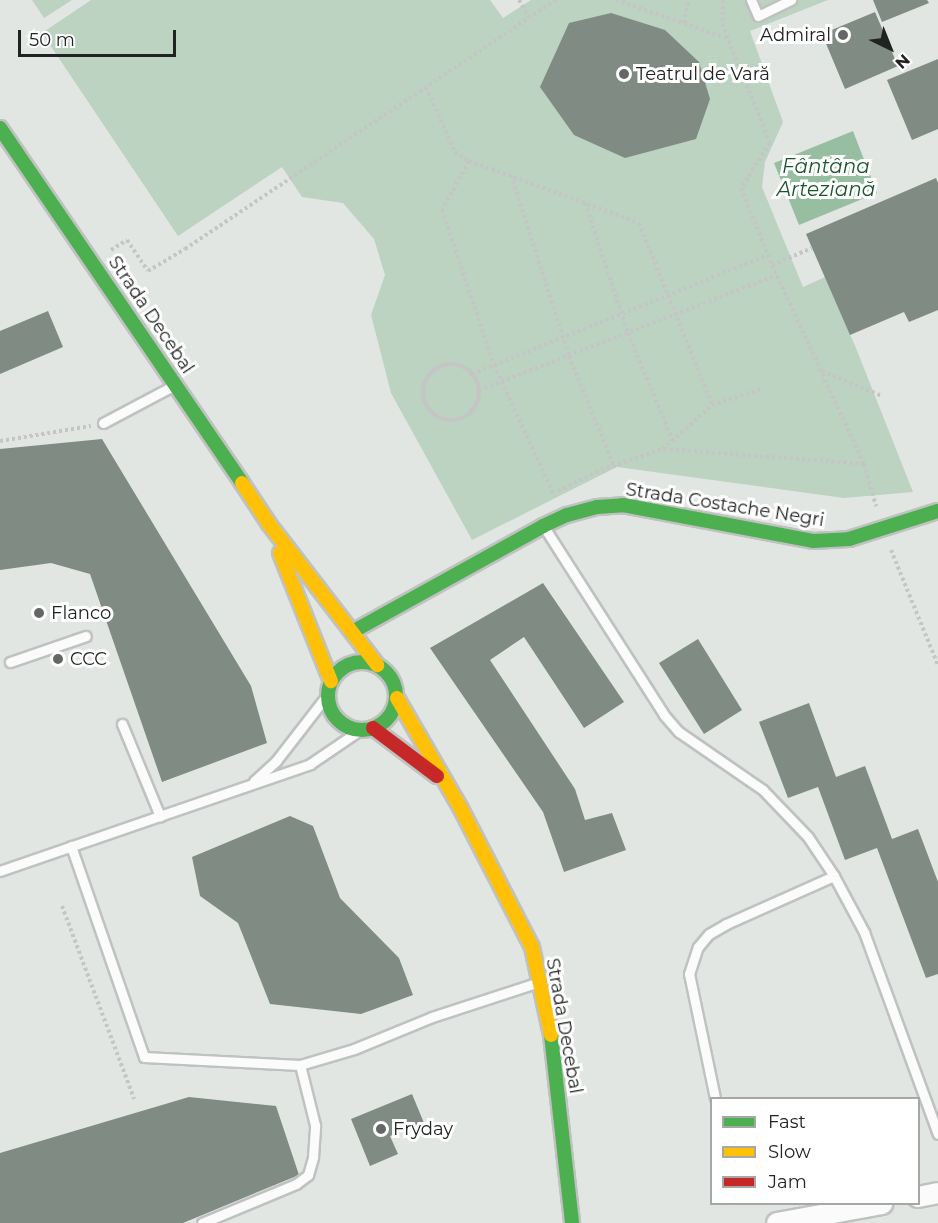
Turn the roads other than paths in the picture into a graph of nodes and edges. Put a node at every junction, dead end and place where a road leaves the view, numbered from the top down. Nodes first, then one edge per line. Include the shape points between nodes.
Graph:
1 (751, 0) edge
2 (791, 0) edge
3 (0, 128) edge
4 (176, 384) junction
5 (104, 423) road end
6 (938, 511) edge
7 (269, 524) junction
8 (543, 526) junction
9 (352, 632) junction
10 (86, 636) dead end
11 (10, 662) dead end
12 (377, 665) junction
13 (329, 687) junction
14 (396, 698) junction
15 (122, 724) dead end
16 (367, 729) junction
17 (252, 783) junction
18 (448, 784) junction
19 (159, 816) junction
20 (71, 846) junction
21 (0, 871) edge
22 (834, 876) junction
23 (541, 981) junction
24 (300, 1065) junction
25 (715, 1097) edge
26 (938, 1134) edge
27 (938, 1193) edge
28 (920, 1197) edge
29 (876, 1205) edge
30 (837, 1217) edge
31 (202, 1223) edge
32 (572, 1223) edge
33 (777, 1223) edge

1 - 2 lane via 758,16
3 - 4 main road, Strada Decebal
4 - 5 lane
4 - 7 main road, Strada Decebal
6 - 8 main road, Strada Costache Negri via 849,539 813,541 623,505 597,507
7 - 9 main road, Strada Decebal
7 - 13 main road, Strada Decebal
8 - 9 main road, Strada Costache Negri
8 - 22 lane via 664,715 679,732 763,790 808,837
9 - 12 main road, Strada Decebal
10 - 11 lane
12 - 13 main road via 351,663 339,670
12 - 14 main road via 388,673
13 - 16 main road via 329,707 336,719 347,727
13 - 17 lane via 276,760
14 - 16 main road via 385,721
14 - 18 main road, Strada Decebal
15 - 19 lane
16 - 17 lane via 310,764
16 - 18 main road, Strada Decebal
17 - 19 lane
18 - 23 main road, Strada Decebal via 532,947
19 - 20 lane
20 - 21 lane
20 - 24 lane via 144,1057
22 - 25 lane via 726,924 709,934 698,947 689,974
22 - 26 lane via 864,932
23 - 24 lane
23 - 32 main road, Strada Decebal via 554,1049
24 - 31 lane via 315,1125 314,1157 308,1175 296,1184
27 - 28 street
29 - 30 street
30 - 33 street

